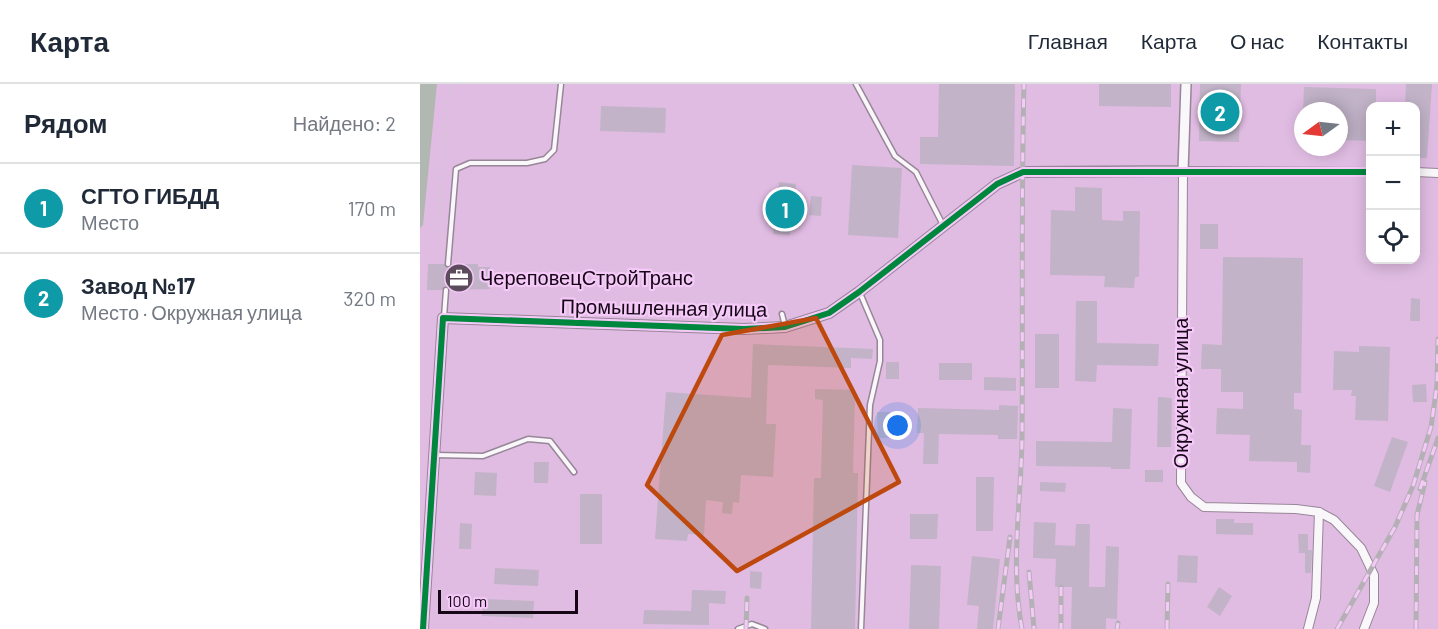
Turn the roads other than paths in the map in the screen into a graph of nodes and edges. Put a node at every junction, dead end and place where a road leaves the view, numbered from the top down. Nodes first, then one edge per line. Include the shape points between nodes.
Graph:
1 (561, 84) edge
2 (856, 84) edge
3 (1186, 84) edge
4 (1183, 171) junction
5 (1366, 172) edge
6 (1420, 172) edge
7 (1438, 173) edge
8 (944, 225) junction
9 (448, 264) dead end
10 (446, 290) dead end
11 (859, 292) junction
12 (782, 314) dead end
13 (444, 318) junction
14 (785, 327) junction
15 (435, 454) junction
16 (574, 472) dead end
17 (1319, 512) junction
18 (423, 629) edge
19 (738, 629) edge
20 (765, 629) edge
21 (861, 629) edge
22 (1308, 629) edge
23 (1364, 629) edge

1 - 9 lane via 554,150 545,159 527,163 470,163 456,169
2 - 8 lane via 895,156 916,172
3 - 4 street, Окружная улица
4 - 5 street
4 - 8 street, Промышленная улица via 1023,172 997,184
4 - 17 street, Окружная улица via 1181,483 1204,507
6 - 7 street
8 - 11 street, Промышленная улица
10 - 13 lane
11 - 14 street, Промышленная улица via 829,313
11 - 21 lane via 880,340 880,361 870,405
12 - 14 lane
13 - 14 street, Промышленная улица via 744,329
13 - 15 street
15 - 16 lane via 483,456 528,439 550,441
15 - 18 street
17 - 22 street via 1316,598
17 - 23 street via 1334,520 1360,548 1374,575 1374,603
19 - 20 lane via 752,624

